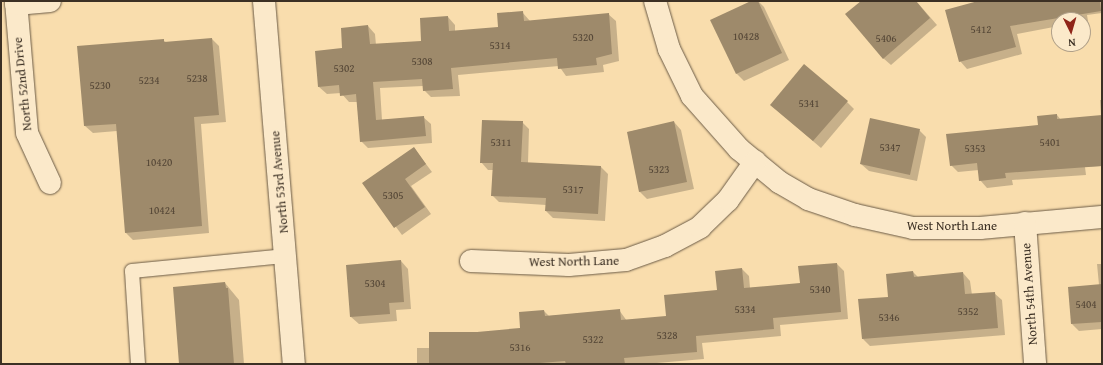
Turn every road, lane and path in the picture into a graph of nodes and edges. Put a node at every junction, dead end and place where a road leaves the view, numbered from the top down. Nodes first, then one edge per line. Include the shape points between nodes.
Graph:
1 (50, 1) edge
2 (264, 1) edge
3 (655, 1) edge
4 (16, 2) edge
5 (755, 162) junction
6 (50, 183) dead end
7 (1102, 217) edge
8 (1025, 223) junction
9 (286, 256) junction
10 (471, 261) dead end
11 (138, 364) edge
12 (294, 364) edge
13 (1035, 364) edge

1 - 4 street
2 - 9 street, North 53rd Avenue
3 - 5 street via 668,49 692,96 739,149
4 - 6 street, North 52nd Drive via 27,133
5 - 8 street, West North Lane via 779,182 808,199 855,215 913,228 980,228
5 - 10 street, West North Lane via 728,200 700,227 665,246 626,260 569,265
7 - 8 street, West North Lane
8 - 13 street, North 54th Avenue
9 - 11 lane via 132,271
9 - 12 street, North 53rd Avenue

